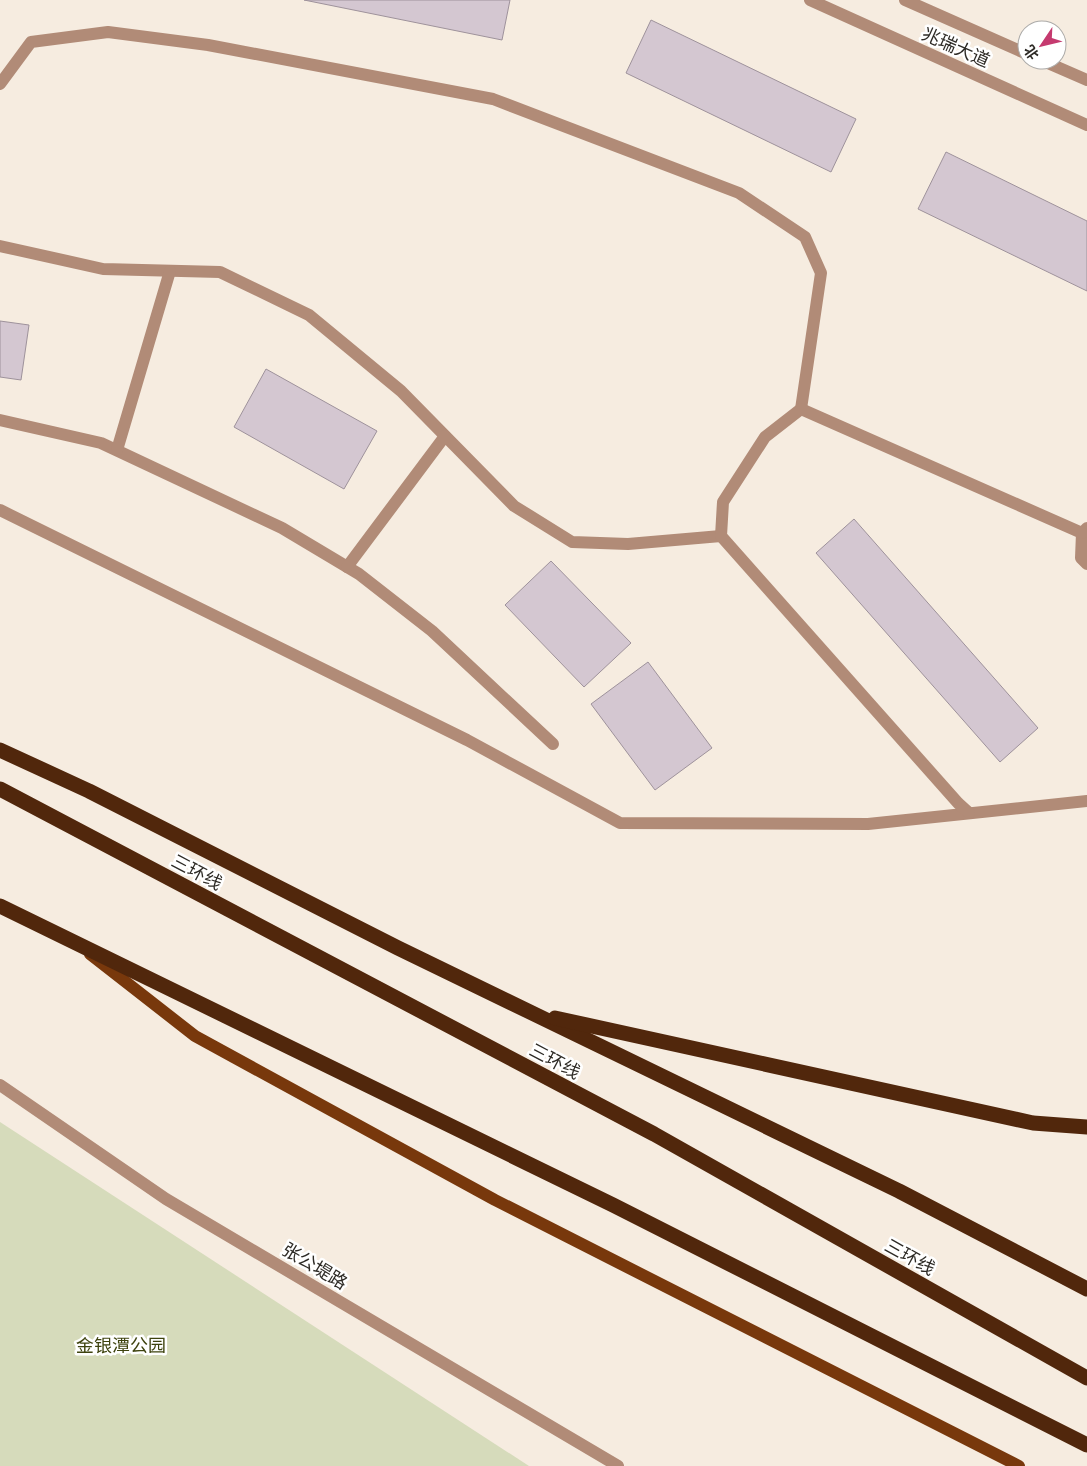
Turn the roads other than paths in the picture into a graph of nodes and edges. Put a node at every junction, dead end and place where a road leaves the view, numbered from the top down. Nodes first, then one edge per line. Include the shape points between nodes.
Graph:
1 (810, 0) edge
2 (905, 0) edge
3 (1017, 50) edge
4 (1064, 70) edge
5 (1087, 80) edge
6 (0, 84) edge
7 (1087, 125) edge
8 (0, 246) edge
9 (170, 271) junction
10 (801, 409) junction
11 (0, 420) edge
12 (445, 436) junction
13 (117, 450) junction
14 (0, 510) edge
15 (1084, 531) edge
16 (721, 536) junction
17 (1087, 564) edge
18 (347, 567) junction
19 (553, 744) dead end
20 (0, 750) edge
21 (0, 789) edge
22 (1087, 801) edge
23 (969, 814) junction
24 (0, 906) edge
25 (75, 942) junction
26 (530, 1012) junction
27 (0, 1085) edge
28 (1087, 1127) edge
29 (1087, 1289) edge
30 (1087, 1378) edge
31 (1087, 1445) edge
32 (618, 1466) edge
33 (1019, 1466) edge

1 - 7 street, 兆瑞大道
2 - 3 street, 兆瑞大道
4 - 5 street
6 - 10 street via 31,42 108,32 208,45 493,99 739,193 806,237 821,273
8 - 9 street via 103,269
9 - 12 street via 220,272 309,315 401,391
9 - 13 street
10 - 15 street
10 - 16 street via 765,437 723,502
11 - 13 street via 101,443
12 - 16 street via 514,506 572,542 628,544
12 - 18 street
13 - 18 street via 282,528
14 - 23 street via 467,740 620,823 868,824
15 - 17 street via 1081,558
16 - 23 street
18 - 19 street via 432,631
20 - 26 highway via 89,791
21 - 30 highway, 三环线 via 654,1134
22 - 23 street
24 - 25 highway
25 - 31 highway via 613,1205
25 - 33 main road via 194,1036 496,1200
26 - 28 highway via 1033,1123
26 - 29 highway via 899,1191
27 - 32 street, 张公堤路 via 166,1199

